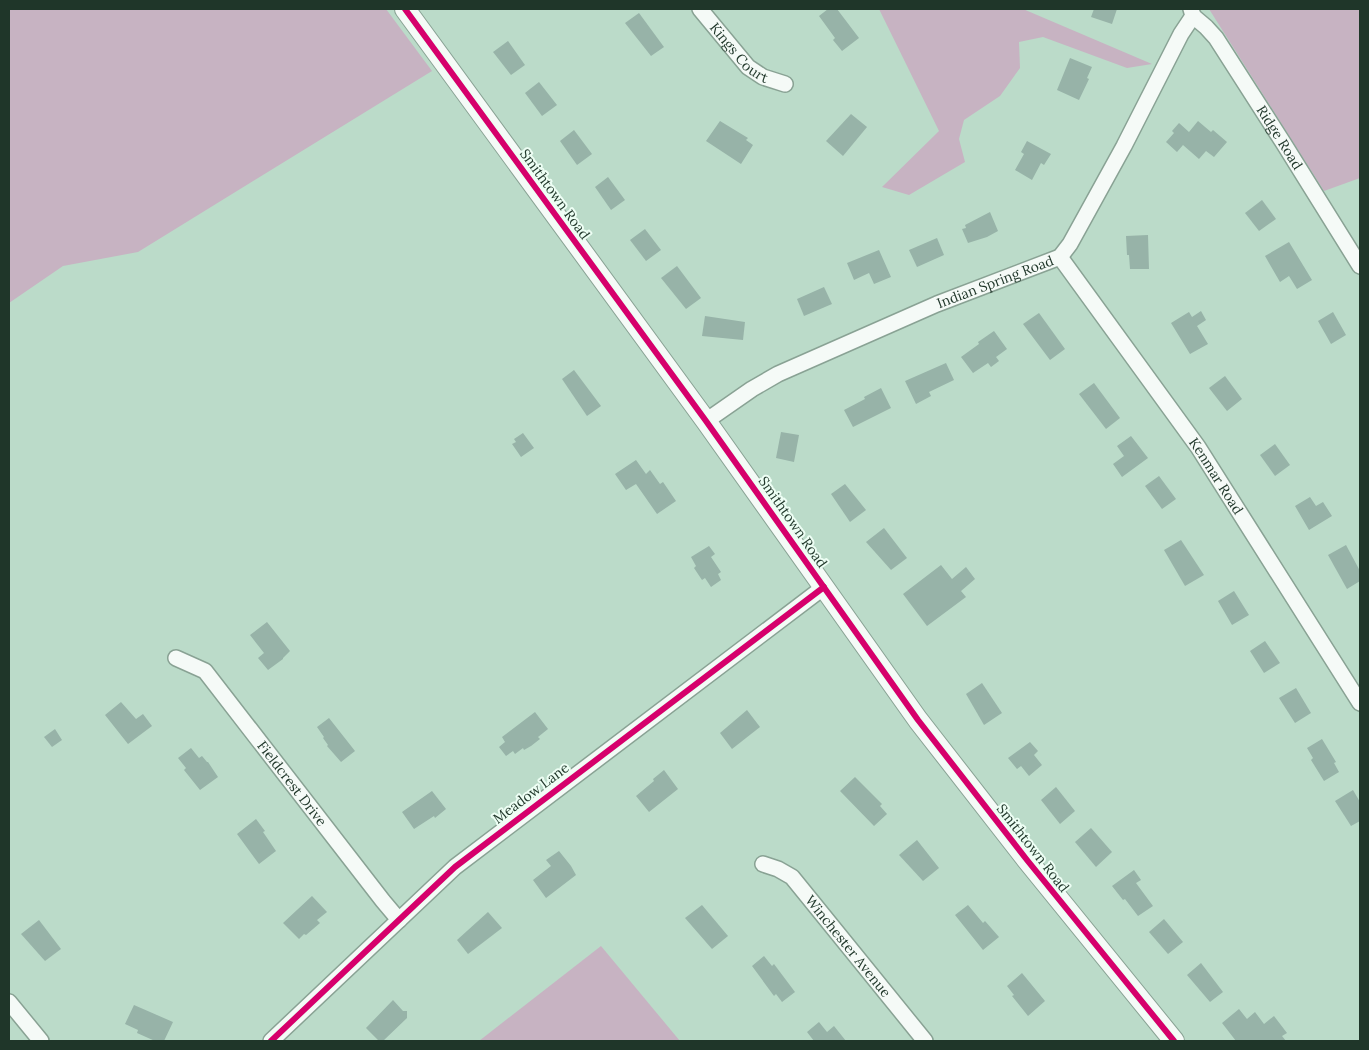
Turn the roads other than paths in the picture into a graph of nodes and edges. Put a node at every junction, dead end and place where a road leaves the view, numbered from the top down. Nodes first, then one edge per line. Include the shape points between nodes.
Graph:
1 (405, 9) edge
2 (700, 9) edge
3 (1192, 12) edge
4 (786, 84) dead end
5 (1060, 257) junction
6 (1360, 266) edge
7 (706, 421) junction
8 (824, 586) junction
9 (176, 658) dead end
10 (1360, 703) edge
11 (763, 864) dead end
12 (399, 920) junction
13 (9, 1002) edge
14 (40, 1041) edge
15 (271, 1041) edge
16 (925, 1041) edge
17 (1174, 1041) edge

1 - 7 street, Smithtown Road
2 - 4 street, Kings Court via 748,67 763,77
3 - 5 street, Indian Spring Road via 1124,146
3 - 6 street, Ridge Road via 1216,38
5 - 7 street, Indian Spring Road via 937,304 778,374
5 - 10 street, Kenmar Road via 1198,448
7 - 8 street, Smithtown Road
8 - 12 street, Meadow Lane via 478,849
8 - 17 street, Smithtown Road via 936,743 1026,860
9 - 12 street, Fieldcrest Drive via 205,671
11 - 16 street, Winchester Avenue via 792,877
12 - 15 street, Meadow Lane
13 - 14 street

